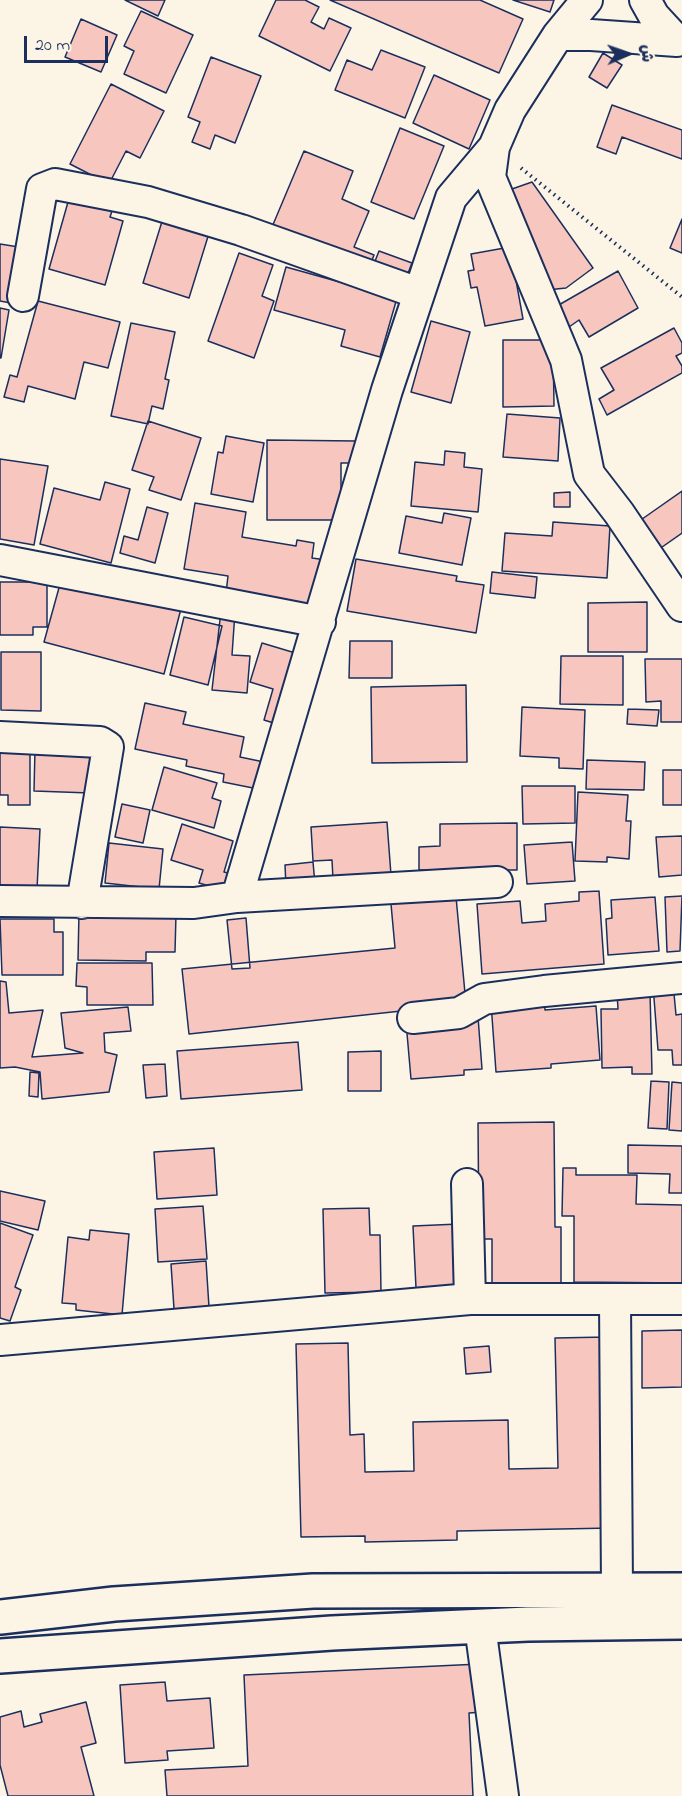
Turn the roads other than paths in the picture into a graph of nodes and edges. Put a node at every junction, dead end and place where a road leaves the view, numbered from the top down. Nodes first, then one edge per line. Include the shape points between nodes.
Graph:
1 (587, 0) edge
2 (645, 0) edge
3 (558, 35) junction
4 (679, 42) edge
5 (494, 147) junction
6 (418, 293) junction
7 (23, 296) dead end
8 (0, 560) edge
9 (682, 606) edge
10 (320, 622) junction
11 (0, 737) edge
12 (497, 882) dead end
13 (237, 897) junction
14 (0, 901) edge
15 (82, 903) junction
16 (682, 978) edge
17 (413, 1018) dead end
18 (467, 1184) dead end
19 (470, 1299) junction
20 (615, 1299) junction
21 (682, 1299) edge
22 (0, 1340) edge
23 (617, 1590) junction
24 (682, 1590) edge
25 (0, 1617) edge
26 (682, 1622) edge
27 (480, 1626) junction
28 (0, 1656) edge
29 (503, 1796) edge

1 - 3 street
2 - 4 street via 654,16
3 - 4 street
3 - 5 street via 510,110
5 - 6 street via 451,198
5 - 9 street via 490,177 566,360 589,474
6 - 7 street via 241,230 148,202 55,184 42,189
6 - 10 street
8 - 10 street
10 - 13 street
11 - 15 street via 100,742 108,747
12 - 13 street
13 - 15 street via 194,903
14 - 15 street
16 - 17 street via 504,996 484,999 459,1013
18 - 19 street
19 - 20 street
19 - 22 street
20 - 21 street
20 - 23 street
23 - 24 main road
23 - 25 main road via 313,1591 114,1604
26 - 27 main road
27 - 28 main road
27 - 29 street

